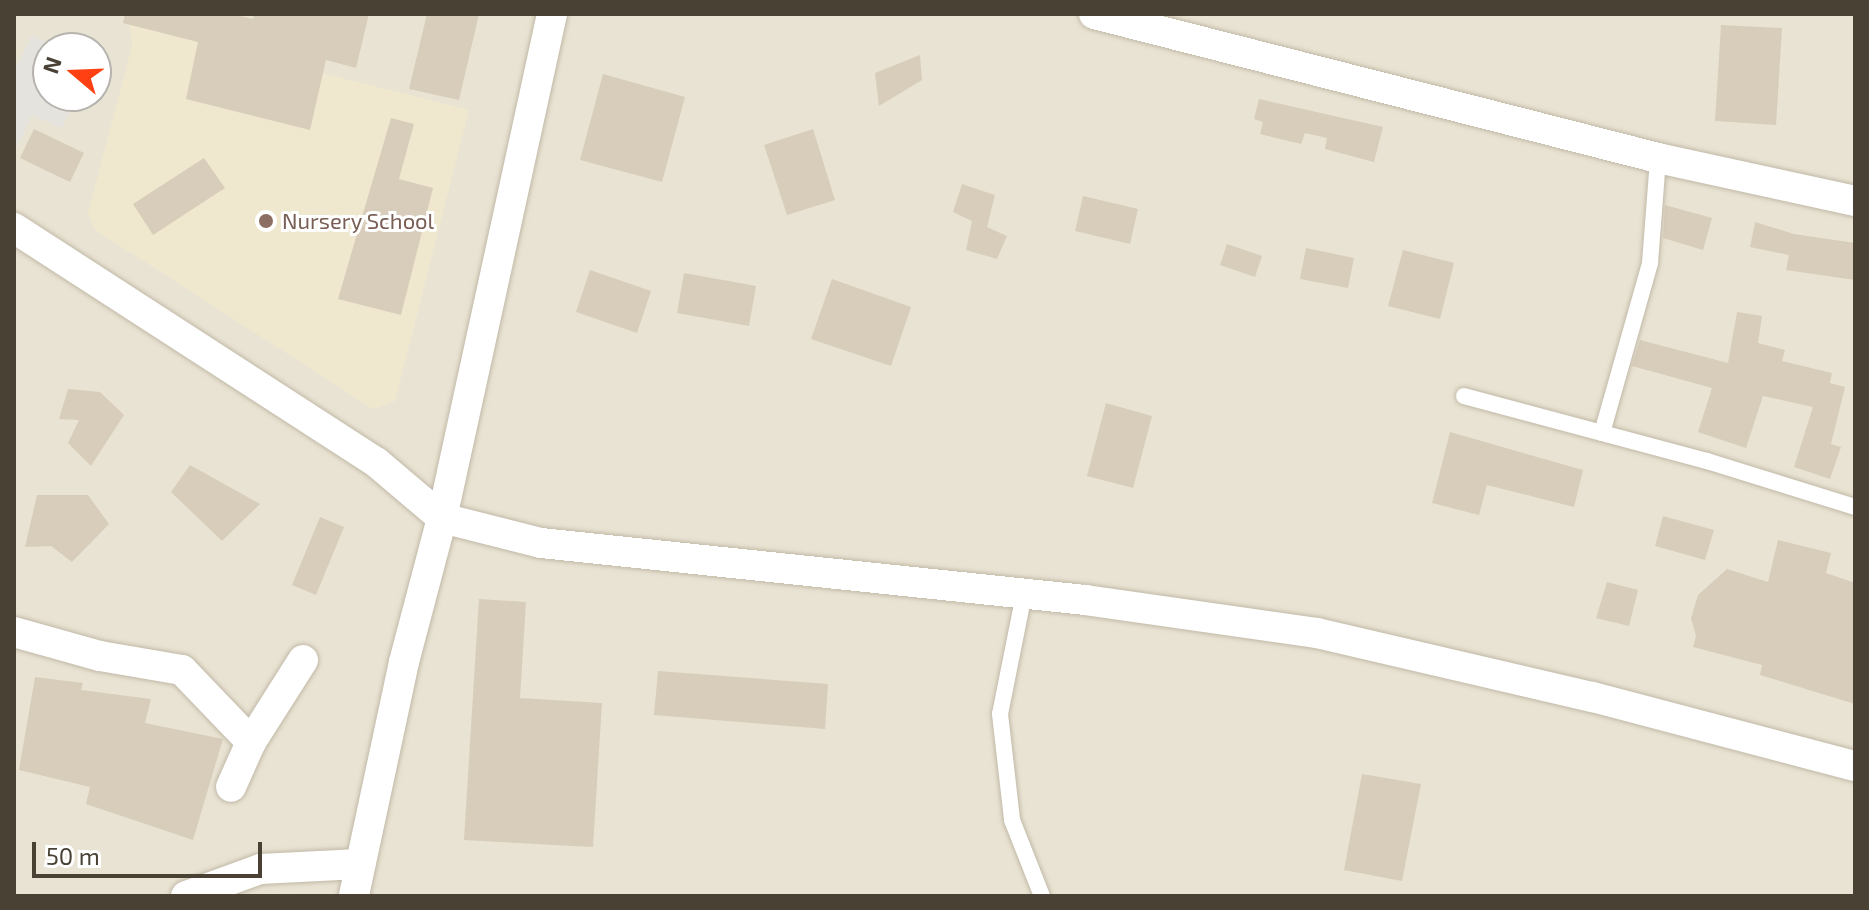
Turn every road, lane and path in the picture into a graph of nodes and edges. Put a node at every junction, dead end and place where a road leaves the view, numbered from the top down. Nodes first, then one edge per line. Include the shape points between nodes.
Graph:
1 (552, 14) edge
2 (1094, 14) edge
3 (1658, 158) junction
4 (1855, 201) edge
5 (14, 228) edge
6 (1464, 396) dead end
7 (1602, 433) junction
8 (1855, 507) edge
9 (442, 518) junction
10 (1024, 594) junction
11 (14, 632) edge
12 (303, 660) dead end
13 (251, 742) junction
14 (1855, 766) edge
15 (231, 787) dead end
16 (359, 864) junction
17 (186, 896) edge
18 (354, 896) edge
19 (1042, 896) edge

1 - 9 street
2 - 3 street
3 - 4 street
3 - 7 lane via 1650,263
5 - 9 street via 376,462
6 - 7 lane
7 - 8 lane
9 - 10 street via 541,543
9 - 16 street
10 - 14 street via 1317,633 1593,697
10 - 19 lane via 1000,714 1012,820
11 - 13 street via 100,656 182,670
12 - 13 street
13 - 15 street
16 - 17 street via 260,869
16 - 18 street

